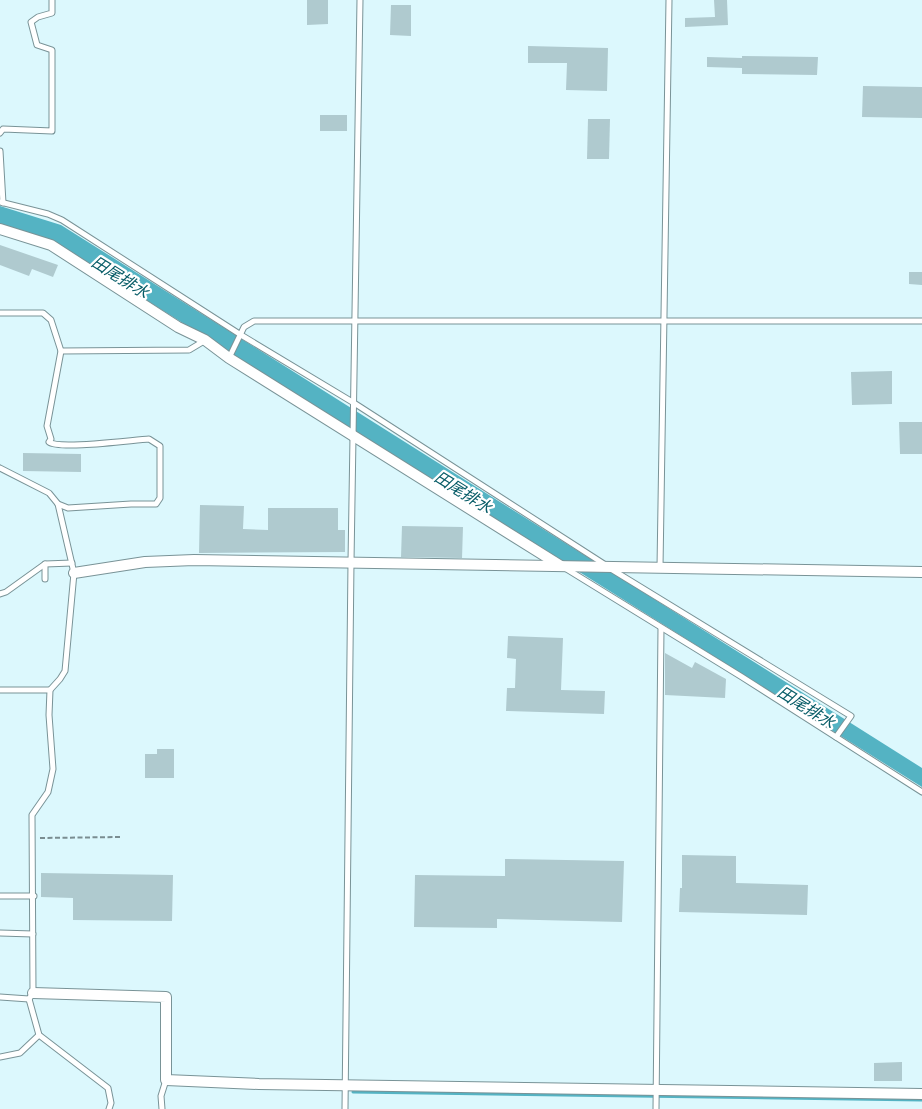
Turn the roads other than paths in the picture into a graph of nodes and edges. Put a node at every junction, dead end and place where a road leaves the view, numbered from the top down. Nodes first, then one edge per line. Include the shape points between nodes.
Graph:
1 (52, 0) edge
2 (360, 0) edge
3 (669, 0) edge
4 (0, 133) edge
5 (0, 151) edge
6 (1, 202) edge
7 (0, 229) edge
8 (0, 314) edge
9 (665, 320) junction
10 (922, 321) edge
11 (354, 322) junction
12 (241, 335) junction
13 (205, 340) junction
14 (61, 351) junction
15 (231, 355) junction
16 (354, 403) junction
17 (353, 434) junction
18 (0, 468) edge
19 (58, 504) junction
20 (351, 562) junction
21 (45, 564) junction
22 (562, 567) junction
23 (73, 568) junction
24 (610, 568) junction
25 (660, 568) junction
26 (922, 572) edge
27 (45, 579) dead end
28 (0, 594) edge
29 (660, 628) junction
30 (0, 690) edge
31 (50, 690) junction
32 (836, 737) junction
33 (922, 792) edge
34 (0, 896) edge
35 (34, 896) junction
36 (0, 933) edge
37 (34, 934) junction
38 (31, 996) junction
39 (0, 997) edge
40 (39, 1036) junction
41 (0, 1057) edge
42 (166, 1080) junction
43 (345, 1085) junction
44 (657, 1090) junction
45 (922, 1094) edge
46 (109, 1109) edge
47 (162, 1109) edge
48 (345, 1109) edge
49 (656, 1109) edge

1 - 4 lane via 52,13 31,22 37,45 52,50 52,131 3,129
2 - 11 lane
3 - 9 lane
5 - 6 lane
6 - 12 lane via 62,220
7 - 13 street via 51,245 178,327
8 - 14 lane via 43,313 51,320
9 - 10 lane
9 - 11 lane
9 - 25 lane
11 - 12 lane via 254,321 244,327
11 - 16 lane
12 - 15 lane
12 - 16 lane
13 - 14 lane via 189,350
13 - 15 street
14 - 19 lane via 48,426 51,439 48,442 67,445 154,441 160,446 160,498 156,504 68,508
15 - 17 street
16 - 17 lane
16 - 24 lane
17 - 20 lane
17 - 22 street
18 - 19 lane via 49,494
19 - 23 lane
20 - 22 street
20 - 23 street via 194,560
20 - 43 lane
21 - 23 lane
21 - 27 lane
21 - 28 lane
22 - 24 street
22 - 29 lane
23 - 31 lane via 65,671
24 - 25 street
24 - 32 lane via 851,716
25 - 26 street
29 - 32 lane
29 - 44 lane
30 - 31 lane
31 - 35 lane via 53,768 48,792 32,815
32 - 33 lane
34 - 35 lane
35 - 37 lane
36 - 37 lane
37 - 38 lane
38 - 39 lane
38 - 40 lane
38 - 42 street via 166,997
40 - 41 lane via 20,1053
40 - 46 lane via 108,1088
42 - 43 street
42 - 47 lane via 161,1096
43 - 44 street
43 - 48 lane
44 - 45 street
44 - 49 lane

